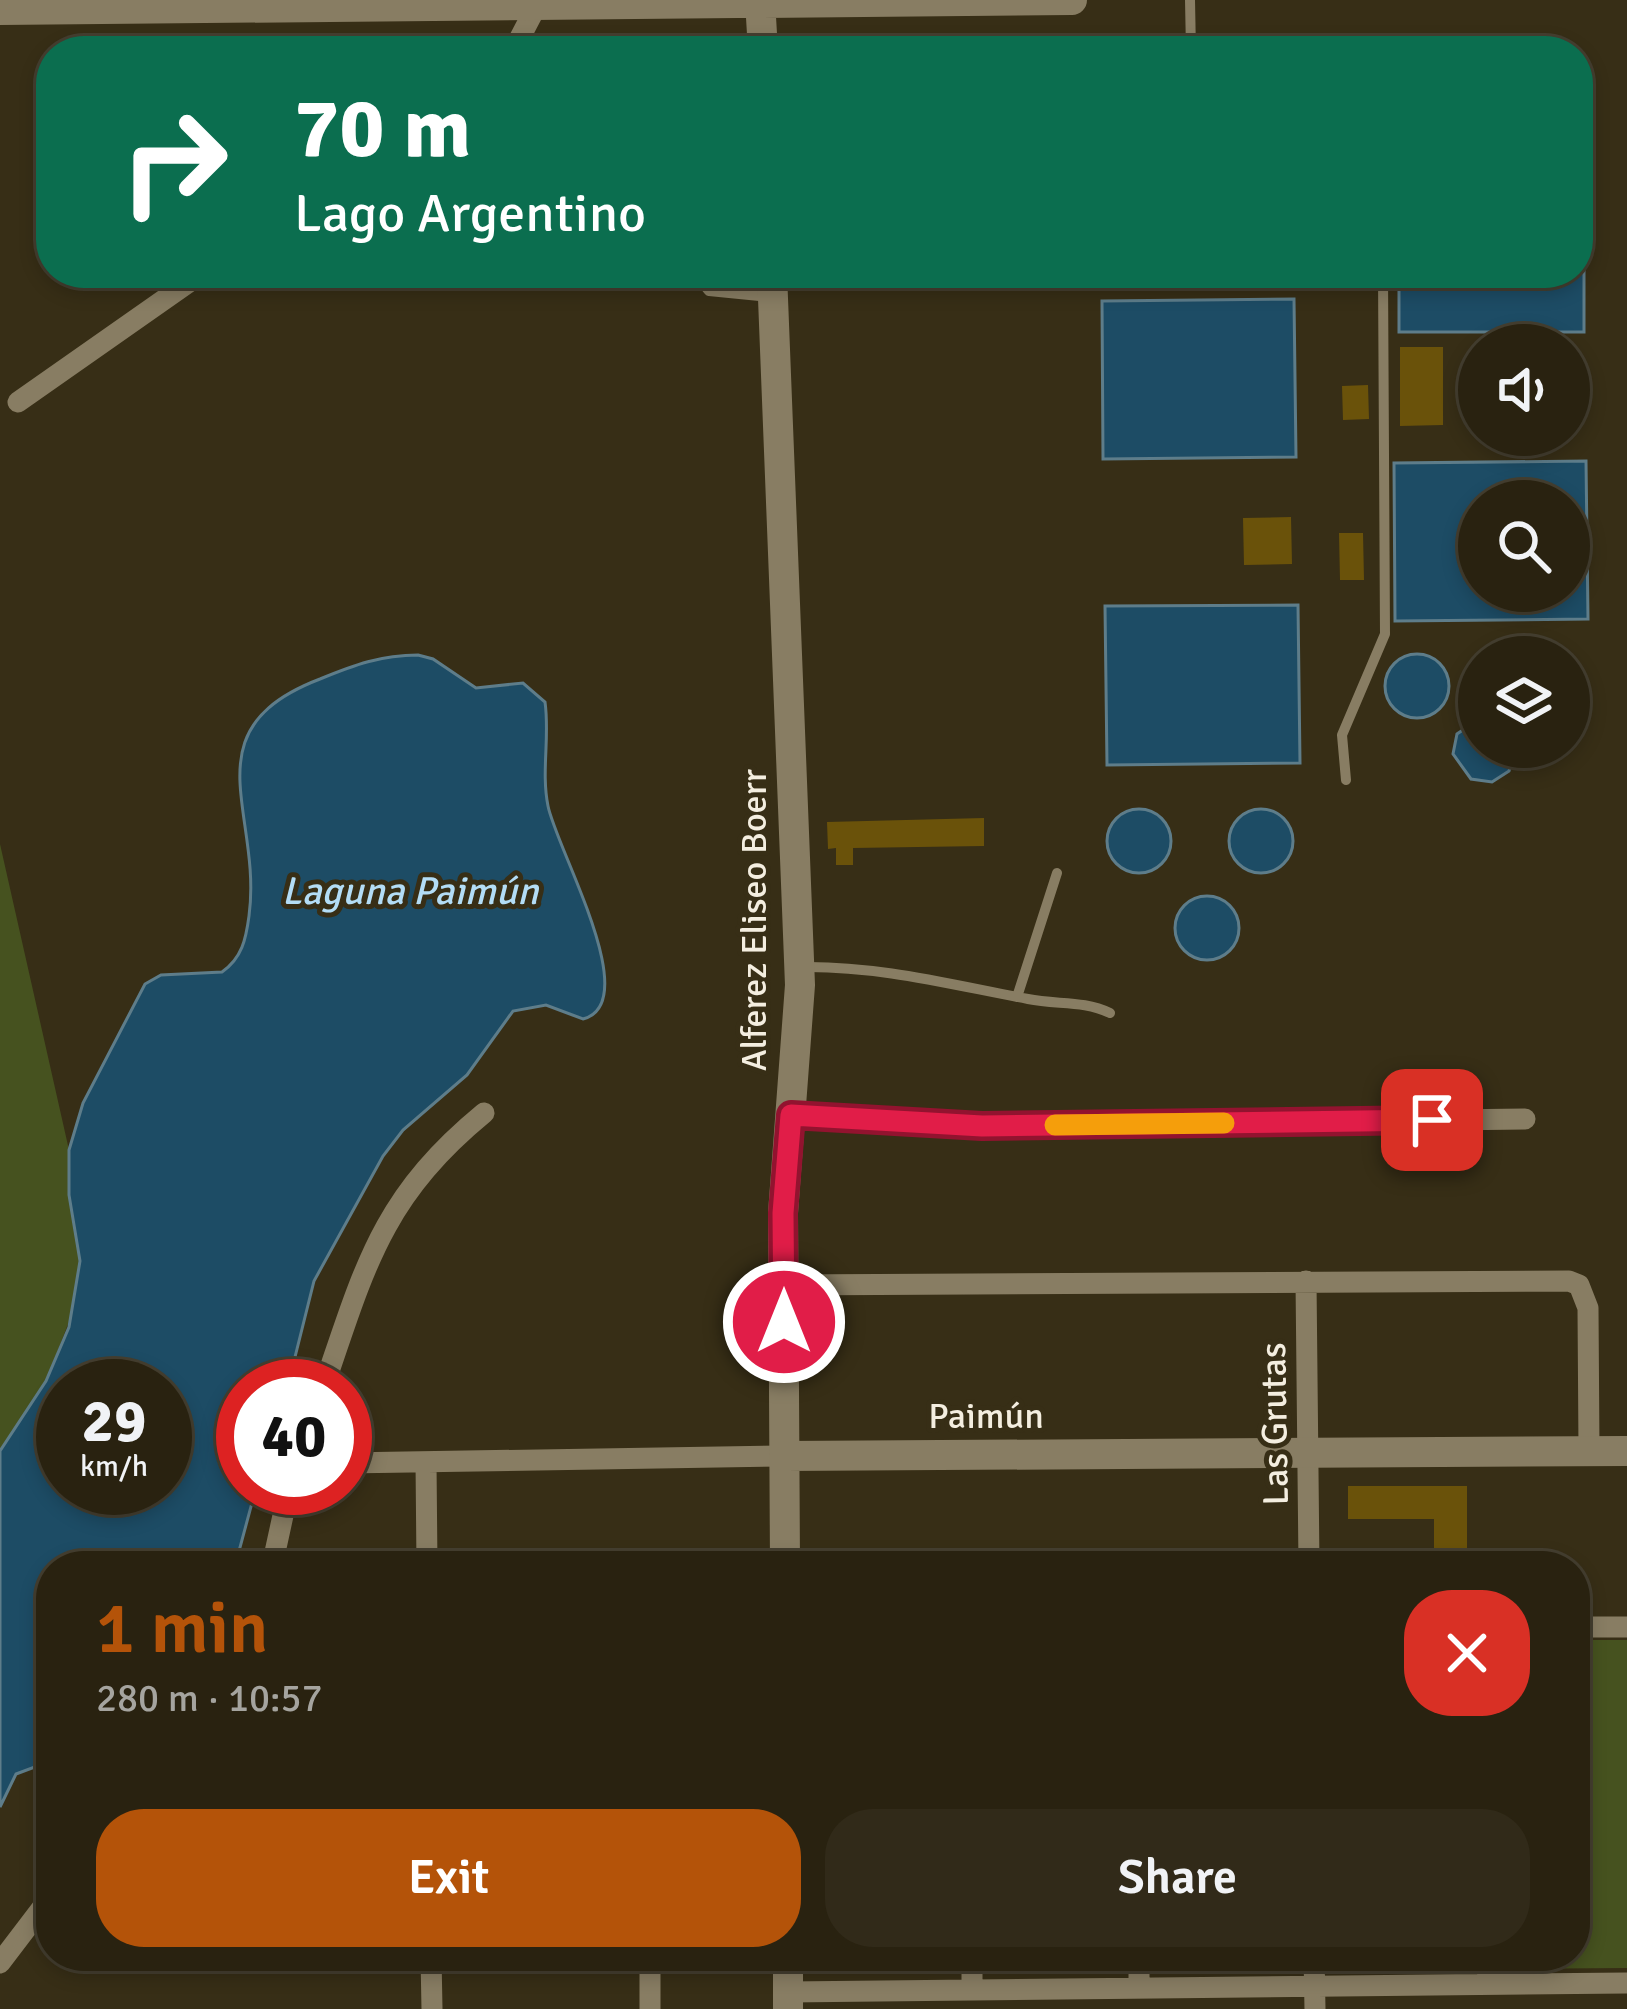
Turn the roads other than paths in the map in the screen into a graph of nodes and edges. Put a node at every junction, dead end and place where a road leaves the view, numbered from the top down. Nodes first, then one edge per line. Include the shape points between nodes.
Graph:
1 (1072, 0) edge
2 (1190, 0) edge
3 (760, 1) edge
4 (412, 3) edge
5 (117, 4) edge
6 (537, 5) junction
7 (0, 10) edge
8 (521, 36) edge
9 (762, 36) edge
10 (1191, 36) edge
11 (181, 288) edge
12 (706, 288) edge
13 (746, 288) edge
14 (773, 288) edge
15 (1383, 288) edge
16 (18, 402) dead end
17 (1346, 780) dead end
18 (1057, 873) dead end
19 (800, 967) junction
20 (1017, 997) junction
21 (1110, 1013) dead end
22 (484, 1113) dead end
23 (791, 1115) junction
24 (1525, 1120) dead end
25 (1306, 1281) junction
26 (784, 1285) junction
27 (333, 1359) edge
28 (1589, 1451) junction
29 (1627, 1451) edge
30 (1308, 1453) junction
31 (785, 1456) junction
32 (426, 1462) junction
33 (372, 1463) edge
34 (283, 1515) edge
35 (275, 1551) edge
36 (427, 1551) edge
37 (785, 1551) edge
38 (1310, 1551) edge
39 (1627, 1627) edge
40 (1590, 1628) edge
41 (36, 1916) edge
42 (0, 1963) edge
43 (431, 1971) edge
44 (650, 1971) edge
45 (972, 1971) edge
46 (1138, 1971) edge
47 (1314, 1971) edge
48 (1488, 1971) edge
49 (1627, 1983) edge
50 (1488, 1984) junction
51 (1314, 1985) junction
52 (1139, 1986) junction
53 (972, 1987) junction
54 (788, 2000) edge
55 (432, 2009) edge
56 (650, 2009) edge
57 (1315, 2009) edge

1 - 3 street
2 - 10 lane
3 - 6 street
3 - 9 street
4 - 5 street
4 - 6 street
5 - 7 street
6 - 8 street
11 - 16 street
12 - 13 lane
14 - 19 street, Alferez Eliseo Boerr
15 - 17 lane via 1385,634 1342,735
18 - 20 lane
19 - 20 lane via 860,967
19 - 23 street, Alferez Eliseo Boerr
20 - 21 lane via 1082,1002
22 - 27 street via 396,1202
23 - 24 street via 982,1126
23 - 26 street, Alferez Eliseo Boerr
25 - 26 street
25 - 28 street via 1579,1285 1588,1308
25 - 30 street, Las Grutas
26 - 31 street, Alferez Eliseo Boerr
28 - 29 street, Paimún
28 - 30 street, Paimún
30 - 31 street, Paimún
30 - 38 street, Las Grutas
31 - 32 street, Paimún
31 - 37 street, Alferez Eliseo Boerr
32 - 33 street, Paimún
32 - 36 street
34 - 35 street
39 - 40 street
41 - 42 street
43 - 55 street
44 - 56 street
45 - 53 street
46 - 52 street
47 - 51 street
48 - 50 street
49 - 50 street
50 - 51 street
51 - 52 street
51 - 57 street
52 - 53 street
53 - 54 street

